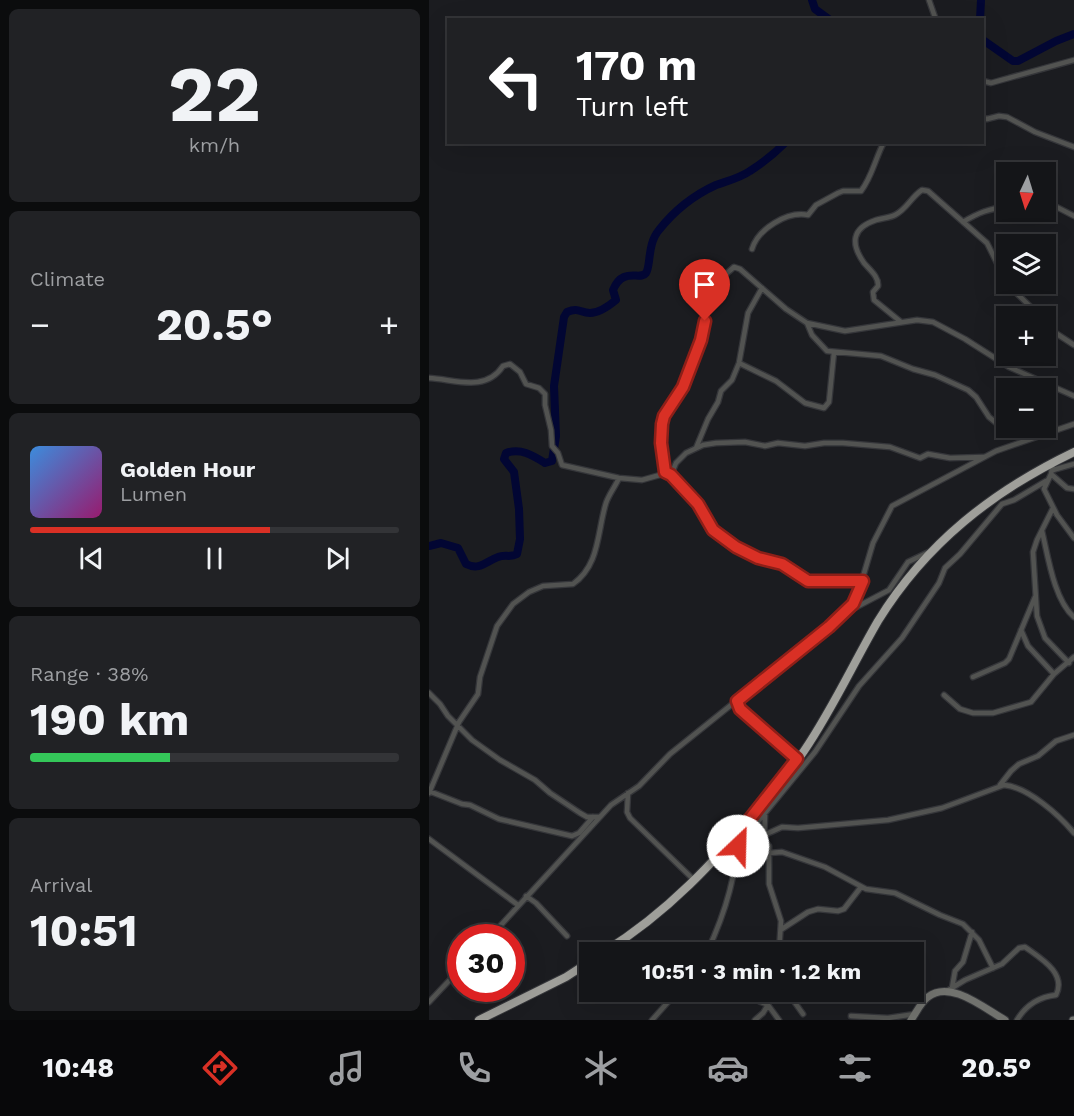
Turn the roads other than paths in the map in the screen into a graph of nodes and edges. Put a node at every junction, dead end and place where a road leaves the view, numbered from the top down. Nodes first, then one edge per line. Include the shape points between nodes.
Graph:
1 (929, 0) edge
2 (935, 18) edge
3 (1074, 60) edge
4 (984, 81) edge
5 (984, 118) edge
6 (882, 144) edge
7 (1074, 147) edge
8 (1056, 207) edge
9 (996, 208) edge
10 (1074, 216) edge
11 (963, 222) junction
12 (752, 249) dead end
13 (996, 261) edge
14 (762, 288) junction
15 (1018, 294) edge
16 (1030, 306) edge
17 (901, 322) junction
18 (807, 323) junction
19 (1056, 333) edge
20 (1074, 345) edge
21 (834, 352) junction
22 (739, 363) junction
23 (429, 378) edge
24 (1074, 396) edge
25 (1074, 424) edge
26 (1029, 439) junction
27 (696, 448) junction
28 (1074, 452) edge
29 (985, 457) junction
30 (1074, 464) edge
31 (1052, 468) junction
32 (665, 472) junction
33 (671, 475) junction
34 (619, 478) junction
35 (1046, 481) junction
36 (1074, 489) edge
37 (1053, 508) junction
38 (1042, 531) junction
39 (1074, 538) edge
40 (932, 552) junction
41 (863, 581) junction
42 (1035, 596) junction
43 (1074, 617) edge
44 (829, 627) junction
45 (1021, 630) junction
46 (1074, 657) edge
47 (1069, 663) junction
48 (1054, 674) junction
49 (973, 677) dead end
50 (429, 693) edge
51 (944, 695) dead end
52 (737, 701) junction
53 (458, 726) junction
54 (1074, 735) edge
55 (797, 759) junction
56 (1000, 785) junction
57 (429, 792) edge
58 (628, 793) junction
59 (765, 814) junction
60 (599, 817) junction
61 (593, 818) junction
62 (1074, 833) edge
63 (743, 835) junction
64 (765, 835) junction
65 (429, 839) edge
66 (738, 846) junction
67 (769, 853) junction
68 (695, 881) junction
69 (861, 886) junction
70 (527, 896) junction
71 (518, 905) junction
72 (501, 924) edge
73 (782, 929) junction
74 (972, 932) junction
75 (567, 936) dead end
76 (618, 942) edge
77 (711, 942) edge
78 (780, 942) edge
79 (993, 968) junction
80 (579, 969) edge
81 (447, 983) edge
82 (950, 990) junction
83 (429, 1002) edge
84 (668, 1002) edge
85 (769, 1002) joint
86 (794, 1002) edge
87 (803, 1014) dead end
88 (852, 1016) dead end
89 (913, 1017) edge
90 (479, 1020) edge
91 (652, 1020) edge
92 (755, 1020) edge
93 (779, 1020) edge
94 (1005, 1020) edge
95 (1017, 1020) edge

1 - 2 street
3 - 4 street via 991,83
5 - 7 street via 1007,117
6 - 12 street via 869,182 861,191 843,191 808,215 798,213 772,224 755,238
8 - 10 street
9 - 11 street
11 - 13 street via 987,243
11 - 17 street via 925,189 893,216 858,229 858,251 879,283 873,292 874,300
14 - 18 street
14 - 22 street via 748,313
14 - 32 street via 734,267 709,299 701,340 686,379 664,416 661,443
15 - 16 street
17 - 18 street via 845,331
17 - 24 street via 917,320 941,325 1009,368
18 - 21 street via 818,342
19 - 20 street
21 - 22 street via 829,402 824,408 805,403 776,381
21 - 26 street via 881,356 960,386 1000,426
22 - 27 street via 732,380 721,391
23 - 34 street via 469,384 491,377 510,364 527,384 545,394 552,446 562,465
25 - 26 street
26 - 29 street
27 - 29 street via 716,443 805,446 835,442 890,447 920,458 928,454
27 - 33 street via 676,463
28 - 31 highway
29 - 41 street via 892,506 873,543
30 - 31 street
31 - 35 street
31 - 36 street via 1067,488
31 - 40 highway via 1009,487 981,506
32 - 33 street
32 - 34 street via 646,480
33 - 41 street via 698,504 713,530 736,547 782,564 808,581
34 - 53 street via 586,570 576,583 543,586 513,604 497,626 478,694
35 - 37 street via 1044,489
35 - 59 street via 1002,504 945,568 902,638 864,681 816,752
37 - 38 street
37 - 39 street
38 - 42 street via 1033,552
38 - 43 street via 1056,587
40 - 44 street via 908,562 889,590 849,611
40 - 55 highway via 879,621
41 - 44 street via 853,604
42 - 45 street
42 - 47 street via 1041,633
44 - 52 street
45 - 48 street via 1028,646
45 - 49 street via 1008,661
46 - 47 street
47 - 48 street
48 - 51 street via 1031,702 993,713 960,709
50 - 53 street
52 - 55 street via 740,709
52 - 58 street
53 - 57 street
53 - 61 street via 500,760
54 - 56 street via 1056,741 1038,756 1019,764
55 - 63 highway
56 - 62 street via 1035,798
56 - 64 street via 919,814 877,822 781,827
57 - 61 street via 499,819 572,836
58 - 60 street
58 - 68 street via 630,818
59 - 63 street
59 - 64 street
60 - 61 street
60 - 70 street
63 - 64 street
63 - 66 street
63 - 66 street
63 - 68 highway
64 - 67 street
65 - 71 street
66 - 77 street via 728,898
67 - 69 street via 782,852 825,867
67 - 73 street via 769,884
68 - 76 highway
69 - 73 street via 844,909 808,912
69 - 74 street via 900,895 963,924
70 - 71 street
70 - 75 street
71 - 72 street
73 - 78 street
74 - 79 street
74 - 82 street
79 - 82 street
79 - 95 street via 1024,947 1056,973 1057,994 1033,1002
80 - 90 highway
81 - 83 street
82 - 89 street via 928,996
82 - 94 street
84 - 91 street
85 - 92 street
85 - 93 street
86 - 87 street
88 - 89 street

